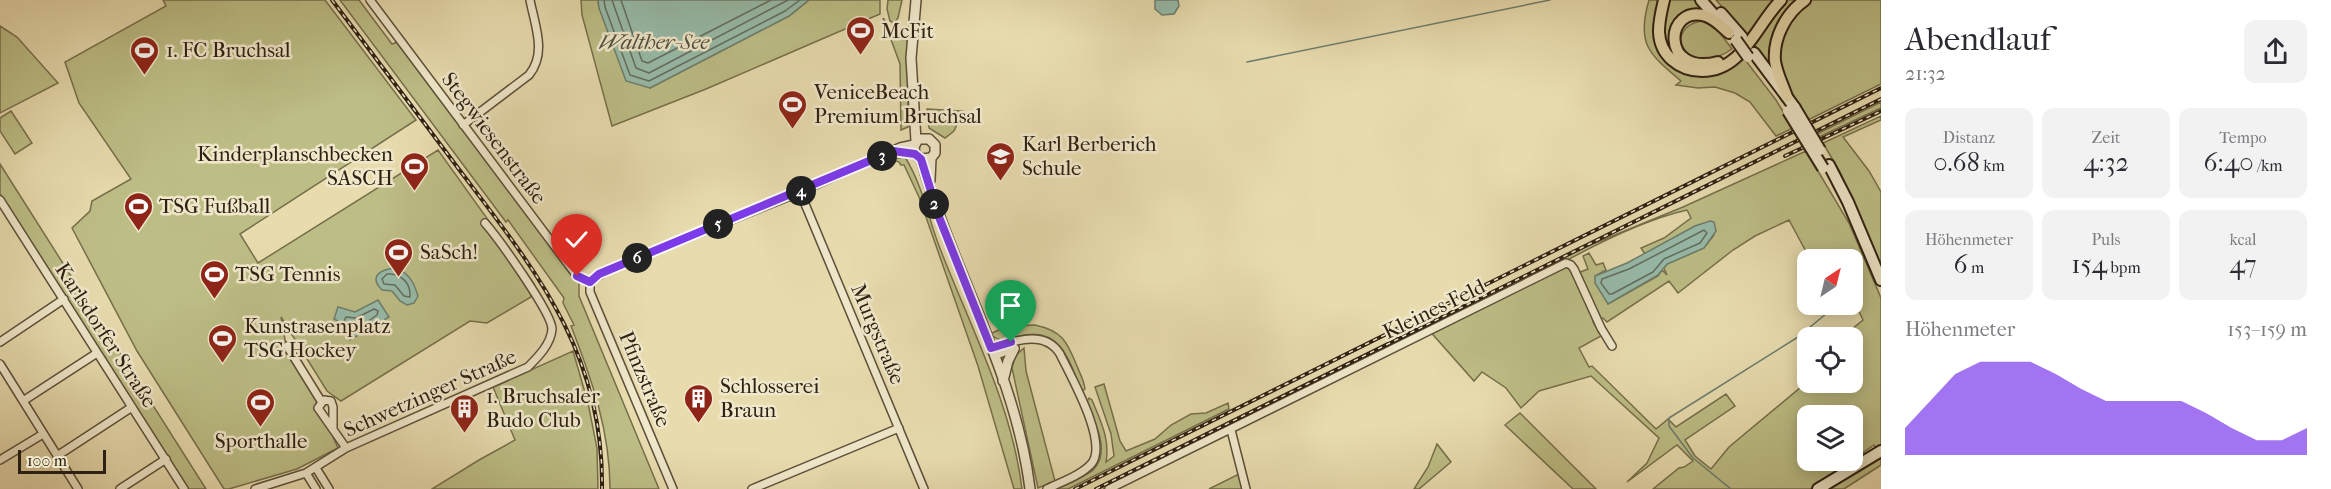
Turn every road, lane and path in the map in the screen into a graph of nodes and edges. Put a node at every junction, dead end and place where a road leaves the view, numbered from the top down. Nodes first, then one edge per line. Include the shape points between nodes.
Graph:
1 (530, 0) edge
2 (916, 0) edge
3 (1664, 0) edge
4 (1701, 0) edge
5 (1710, 0) edge
6 (1781, 0) edge
7 (1805, 0) edge
8 (373, 1) edge
9 (1736, 37) junction
10 (1747, 55) junction
11 (1787, 97) junction
12 (1791, 109) junction
13 (463, 125) junction
14 (920, 149) junction
15 (800, 192) junction
16 (0, 200) edge
17 (485, 223) dead end
18 (1881, 280) edge
19 (590, 282) junction
20 (64, 299) junction
21 (1024, 341) junction
22 (0, 342) edge
23 (287, 346) dead end
24 (1612, 346) dead end
25 (1014, 349) junction
26 (992, 352) junction
27 (97, 353) junction
28 (0, 364) edge
29 (1003, 381) junction
30 (23, 401) junction
31 (321, 401) junction
32 (132, 407) junction
33 (333, 427) junction
34 (899, 428) junction
35 (1231, 430) junction
36 (43, 434) junction
37 (346, 448) junction
38 (1881, 451) edge
39 (57, 456) junction
40 (166, 459) junction
41 (0, 460) edge
42 (316, 468) junction
43 (306, 472) junction
44 (1030, 486) edge
45 (78, 489) edge
46 (120, 489) edge
47 (184, 489) edge
48 (255, 489) edge
49 (316, 489) edge
50 (329, 489) edge
51 (673, 489) edge
52 (752, 489) edge
53 (924, 489) edge
54 (1047, 489) edge
55 (1109, 489) edge
56 (1246, 489) edge
57 (1818, 489) edge

1 - 13 street via 539,44 536,66
2 - 14 street via 912,58
3 - 10 main road via 1659,23 1662,46 1679,65 1694,71 1722,68
4 - 9 main road
5 - 9 main road
6 - 10 main road
7 - 11 main road via 1786,21 1777,40 1776,62
8 - 13 street, Stegwiesenstraße
9 - 10 main road
9 - 10 main road via 1710,17 1699,14 1686,17 1678,25 1674,43 1679,55 1691,62 1712,63
10 - 11 main road
10 - 12 main road
11 - 12 main road
12 - 18 main road, bridge via 1857,223
13 - 19 street, Stegwiesenstraße via 577,276
14 - 15 street via 905,146
14 - 26 street via 949,246
15 - 19 street via 599,274
15 - 34 street, Murgstraße
16 - 20 street, Karlsdorfer Straße
17 - 37 street, Schwetzinger Straße via 550,321 549,340 540,355 528,367
19 - 51 street, Pfinzstraße via 590,292
20 - 22 street
20 - 27 street, Karlsdorfer Straße
21 - 25 street
21 - 26 street
21 - 54 street via 1038,338 1057,349 1097,439 1096,456 1088,467
23 - 31 street
24 - 35 street, Kleines Feld via 1574,269 1566,263
25 - 26 street
25 - 29 street
26 - 29 street
27 - 30 street
27 - 32 street, Karlsdorfer Straße
28 - 30 street
29 - 44 street via 1022,441
30 - 36 street
31 - 33 street via 318,408
31 - 33 street via 327,399 333,407
32 - 39 street
32 - 40 street, Karlsdorfer Straße
33 - 37 street
34 - 52 street
34 - 53 street, Murgstraße
35 - 55 street
35 - 56 street
36 - 39 street
36 - 41 street
37 - 42 street, Schwetzinger Straße
38 - 57 main road
39 - 45 street
40 - 46 street
40 - 47 street, Karlsdorfer Straße
42 - 43 street, Schwetzinger Straße
42 - 50 street
43 - 48 street, Schwetzinger Straße
43 - 49 street

